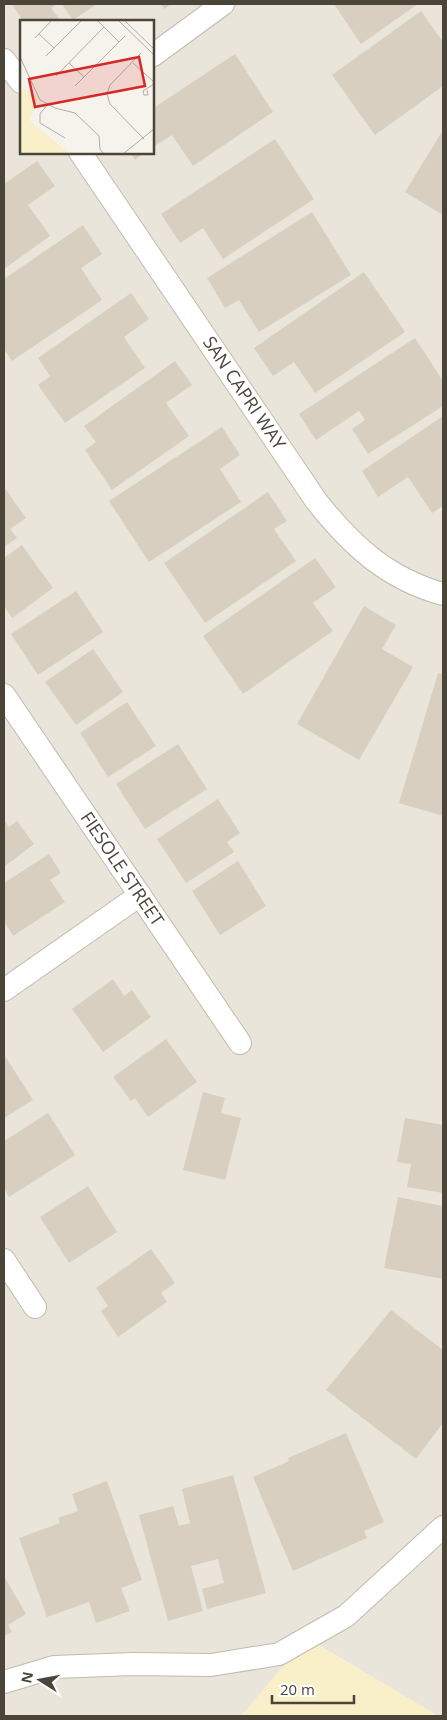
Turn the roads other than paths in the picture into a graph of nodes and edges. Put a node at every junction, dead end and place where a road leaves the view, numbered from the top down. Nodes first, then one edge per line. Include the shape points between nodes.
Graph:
1 (224, 4) edge
2 (154, 55) edge
3 (4, 60) edge
4 (20, 81) edge
5 (81, 154) edge
6 (443, 594) edge
7 (4, 695) edge
8 (140, 896) junction
9 (4, 990) edge
10 (240, 1043) dead end
11 (4, 1260) edge
12 (35, 1307) dead end
13 (443, 1528) edge
14 (4, 1682) edge

1 - 2 street
3 - 4 street
5 - 6 street, SAN CAPRI WAY via 336,526 359,549 405,581
7 - 8 street, FIESOLE STREET
8 - 9 street
8 - 10 street, FIESOLE STREET
11 - 12 street
13 - 14 street via 346,1616 279,1654 211,1665 54,1667

